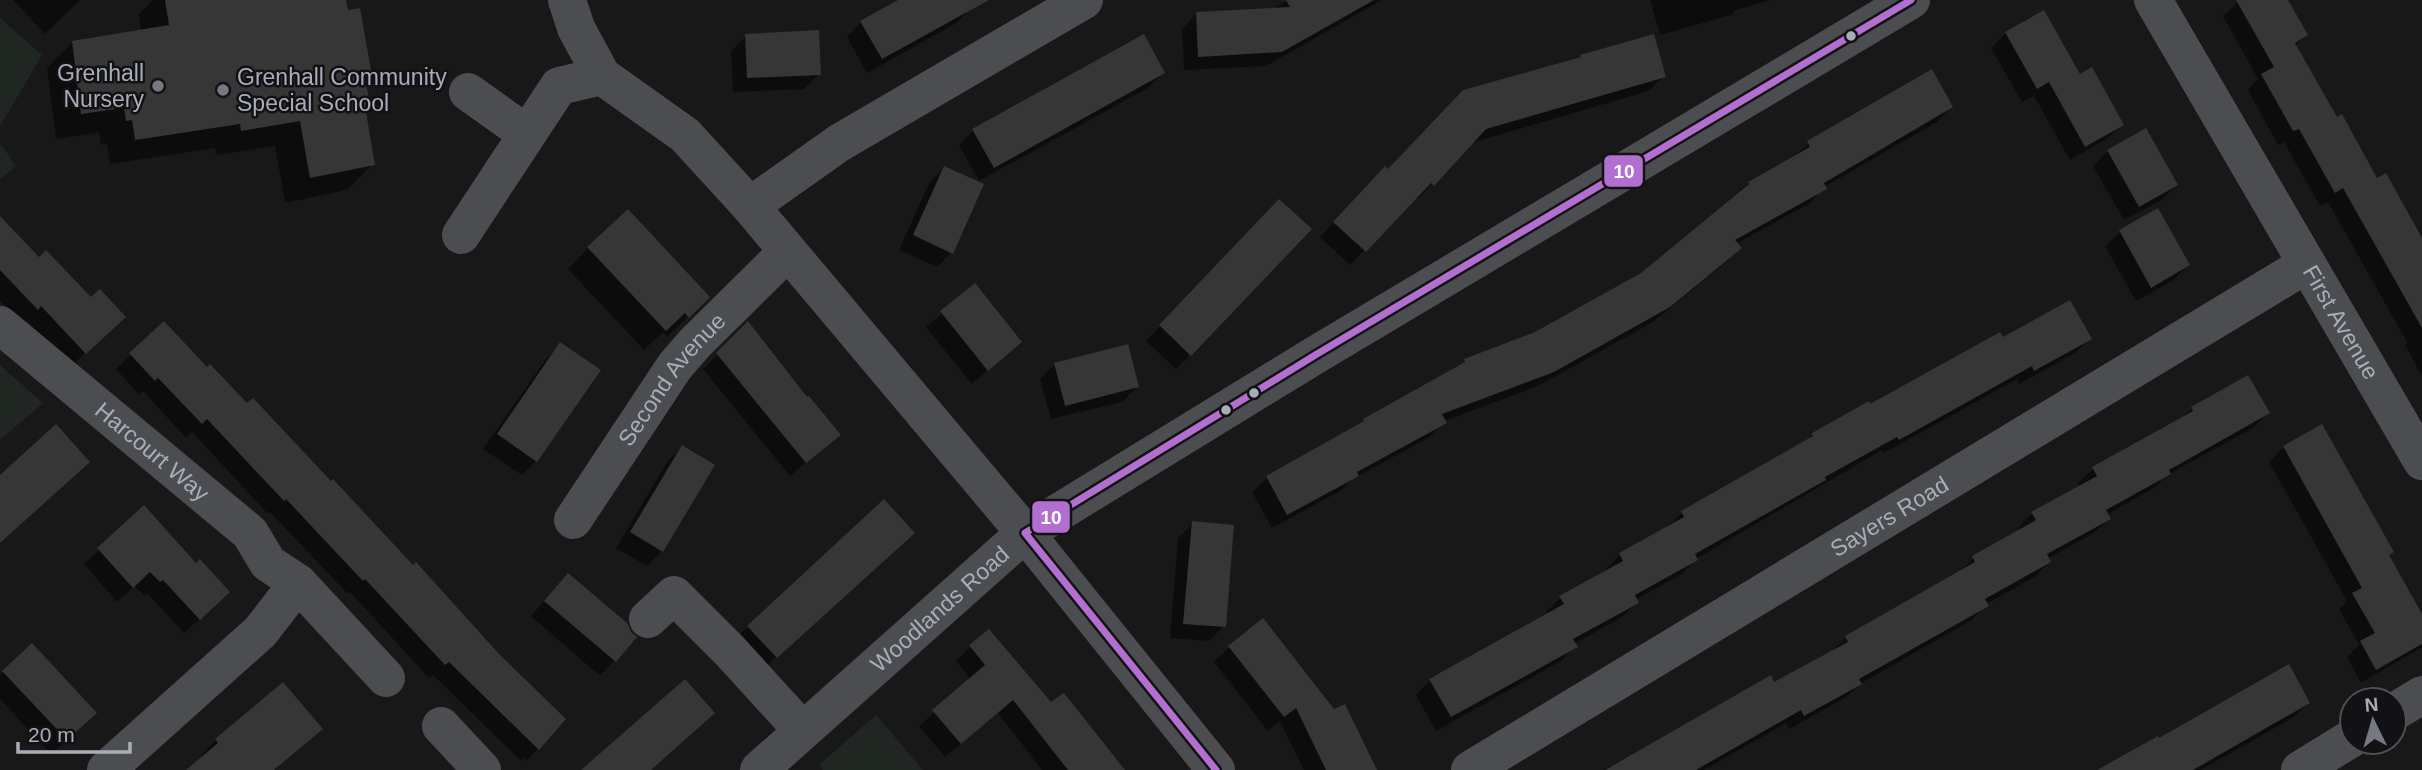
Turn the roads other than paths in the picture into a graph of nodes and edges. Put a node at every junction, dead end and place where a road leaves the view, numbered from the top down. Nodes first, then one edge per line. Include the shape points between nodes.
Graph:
1 (567, 0) edge
2 (1084, 0) edge
3 (1911, 0) edge
4 (2153, 0) edge
5 (602, 76) junction
6 (468, 92) dead end
7 (527, 134) junction
8 (750, 206) junction
9 (461, 235) dead end
10 (787, 252) junction
11 (2307, 264) junction
12 (0, 325) edge
13 (2422, 461) edge
14 (573, 520) dead end
15 (1025, 533) junction
16 (298, 583) junction
17 (648, 619) dead end
18 (386, 678) dead end
19 (441, 726) dead end
20 (802, 730) junction
21 (2338, 747) edge
22 (106, 770) edge
23 (482, 770) edge
24 (759, 770) edge
25 (1216, 770) edge
26 (1470, 770) edge
27 (2300, 770) edge

1 - 5 street via 576,28
2 - 8 street via 839,143
3 - 15 street, Woodlands Road
4 - 11 street, First Avenue
5 - 7 street via 559,86
5 - 8 street via 684,135
6 - 7 street
7 - 9 street
8 - 10 street
10 - 14 street, Second Avenue via 675,366
10 - 15 street
11 - 13 street, First Avenue
11 - 26 street, Sayers Road
12 - 16 street, Harcourt Way via 250,533 268,563
15 - 20 street, Woodlands Road
15 - 25 street
16 - 18 street, Harcourt Way
16 - 22 street via 260,632
17 - 20 street via 674,595
19 - 23 street
20 - 24 street, Woodlands Road
21 - 27 street

